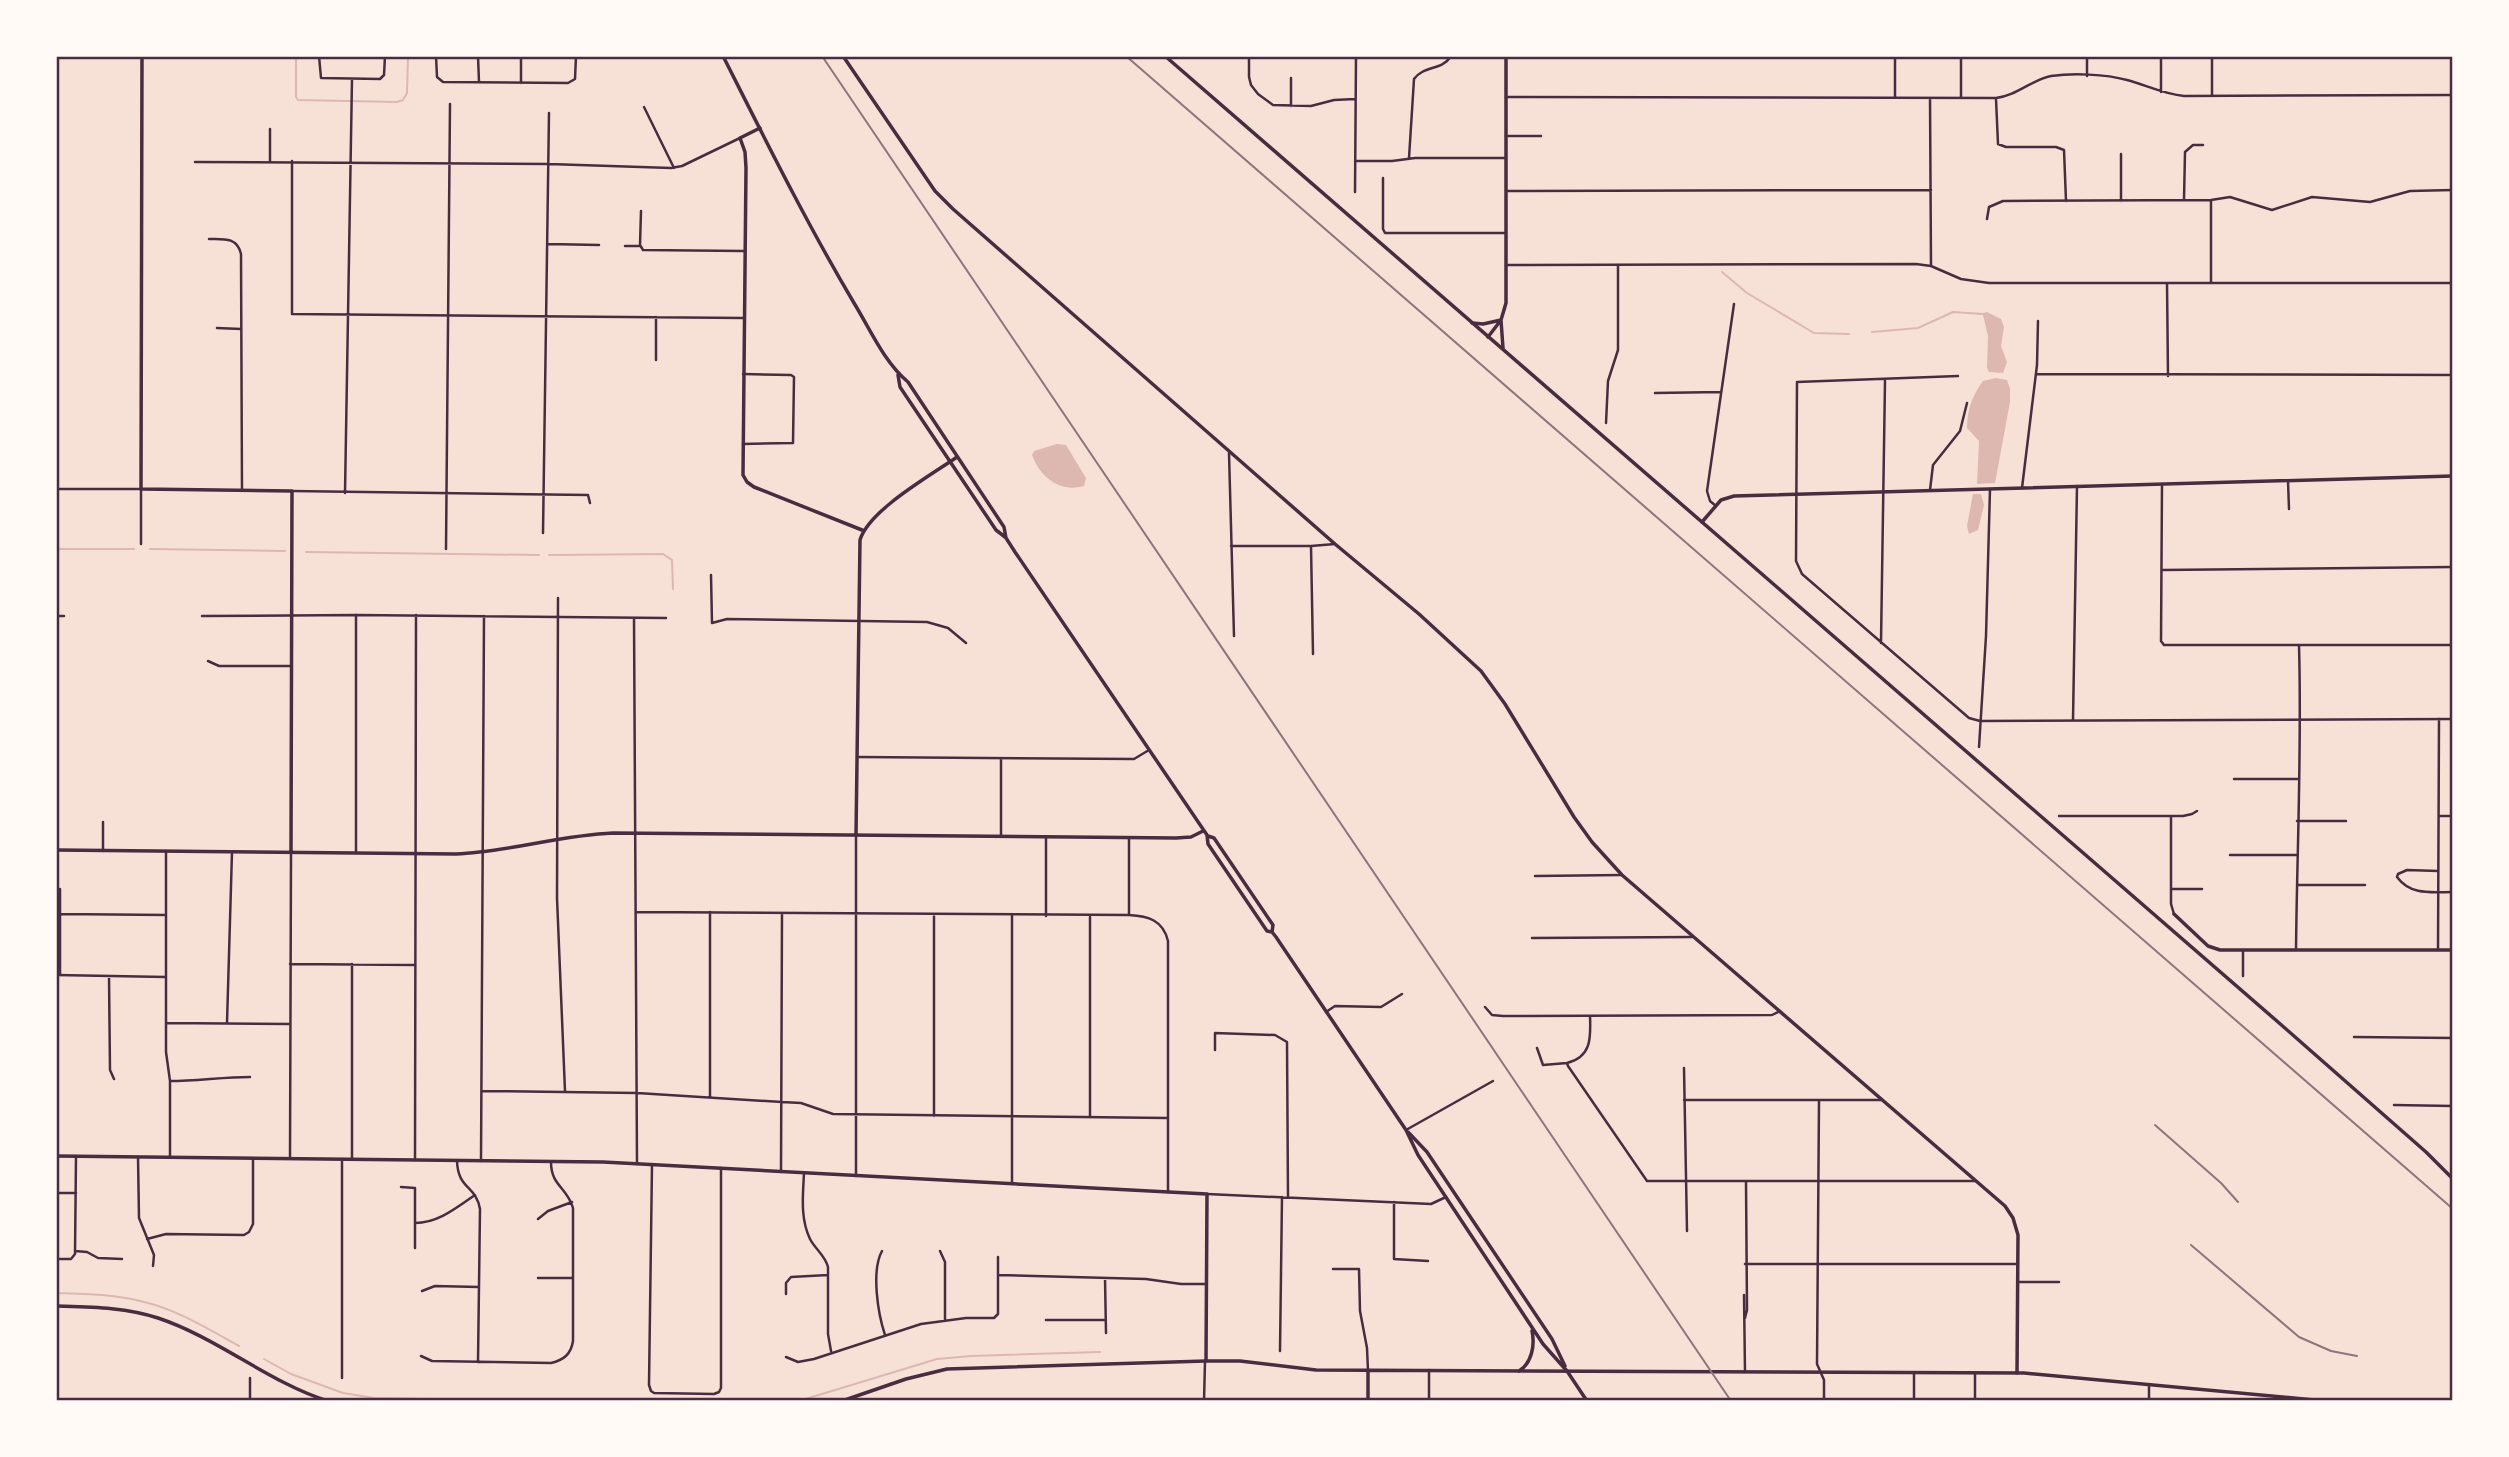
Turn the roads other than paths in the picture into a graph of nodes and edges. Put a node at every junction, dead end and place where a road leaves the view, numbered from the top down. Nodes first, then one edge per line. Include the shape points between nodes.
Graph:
1 (142, 56) edge
2 (320, 56) edge
3 (385, 56) edge
4 (436, 56) edge
5 (478, 56) edge
6 (521, 56) edge
7 (576, 56) edge
8 (723, 56) edge
9 (843, 56) edge
10 (1165, 56) edge
11 (1249, 56) edge
12 (1356, 56) edge
13 (1451, 56) edge
14 (1506, 56) edge
15 (1895, 56) edge
16 (1961, 56) edge
17 (2087, 56) edge
18 (2161, 56) edge
19 (2212, 56) edge
20 (2087, 76) junction
21 (1291, 78) dead end
22 (352, 79) junction
23 (479, 82) junction
24 (520, 83) junction
25 (2161, 92) junction
26 (2453, 95) edge
27 (2212, 96) junction
28 (1507, 97) junction
29 (1895, 97) junction
30 (1930, 97) junction
31 (1961, 98) junction
32 (1996, 98) junction
33 (1356, 99) junction
34 (450, 104) dead end
35 (1291, 106) junction
36 (644, 107) dead end
37 (549, 113) dead end
38 (760, 128) junction
39 (270, 129) dead end
40 (1506, 136) junction
41 (1541, 136) dead end
42 (740, 138) junction
43 (1997, 143) junction
44 (2203, 145) dead end
45 (1992, 146) dead end
46 (2121, 154) dead end
47 (1409, 158) junction
48 (1506, 158) junction
49 (270, 161) junction
50 (292, 161) junction
51 (1355, 161) junction
52 (195, 162) dead end
53 (351, 162) junction
54 (450, 163) junction
55 (549, 164) junction
56 (674, 168) junction
57 (1383, 178) dead end
58 (1931, 190) junction
59 (2453, 190) edge
60 (1507, 191) junction
61 (1355, 192) dead end
62 (2184, 200) junction
63 (2211, 200) junction
64 (2066, 201) junction
65 (2121, 201) junction
66 (641, 211) dead end
67 (1987, 219) dead end
68 (1506, 233) junction
69 (209, 239) dead end
70 (548, 244) junction
71 (599, 245) dead end
72 (625, 246) dead end
73 (640, 246) junction
74 (744, 251) junction
75 (1506, 264) junction
76 (1618, 264) junction
77 (1931, 266) junction
78 (2167, 283) junction
79 (2211, 283) junction
80 (2453, 283) edge
81 (1734, 304) dead end
82 (347, 314) junction
83 (447, 315) junction
84 (547, 316) junction
85 (656, 317) junction
86 (744, 318) junction
87 (1501, 320) junction
88 (2038, 321) dead end
89 (1472, 323) junction
90 (217, 328) dead end
91 (241, 329) junction
92 (1488, 337) junction
93 (1503, 351) junction
94 (656, 360) dead end
95 (897, 373) junction
96 (743, 374) junction
97 (2036, 374) junction
98 (2453, 375) edge
99 (1958, 376) dead end
100 (2168, 376) junction
101 (1885, 380) junction
102 (1721, 392) junction
103 (1655, 393) dead end
104 (1967, 403) dead end
105 (1606, 423) dead end
106 (743, 444) junction
107 (1229, 450) junction
108 (957, 457) junction
109 (950, 462) junction
110 (2453, 476) edge
111 (2288, 480) junction
112 (2162, 484) junction
113 (2077, 486) junction
114 (2022, 488) junction
115 (56, 489) edge
116 (141, 489) junction
117 (1990, 489) junction
118 (242, 490) junction
119 (1930, 490) junction
120 (292, 491) junction
121 (345, 492) junction
122 (1885, 492) junction
123 (447, 494) junction
124 (544, 494) junction
125 (1797, 494) junction
126 (590, 503) dead end
127 (1716, 506) junction
128 (2289, 509) dead end
129 (1702, 522) junction
130 (863, 530) junction
131 (543, 533) dead end
132 (1006, 538) junction
133 (141, 544) dead end
134 (1335, 544) junction
135 (1231, 546) junction
136 (1311, 546) junction
137 (446, 549) dead end
138 (2453, 567) edge
139 (2162, 570) junction
140 (711, 575) dead end
141 (558, 598) dead end
142 (292, 614) junction
143 (356, 615) junction
144 (416, 615) junction
145 (56, 616) edge
146 (64, 616) dead end
147 (202, 616) dead end
148 (484, 616) junction
149 (559, 617) junction
150 (634, 618) junction
151 (666, 618) dead end
152 (858, 621) junction
153 (1234, 636) dead end
154 (966, 643) dead end
155 (1881, 643) junction
156 (2299, 645) junction
157 (2453, 645) edge
158 (1313, 654) dead end
159 (208, 661) dead end
160 (292, 666) junction
161 (2439, 719) junction
162 (2453, 719) edge
163 (2073, 720) junction
164 (2301, 720) junction
165 (1980, 721) junction
166 (1979, 747) dead end
167 (1149, 750) junction
168 (856, 757) junction
169 (1001, 758) junction
170 (2234, 779) dead end
171 (2298, 779) junction
172 (2196, 811) dead end
173 (2059, 816) dead end
174 (2439, 816) junction
175 (2453, 816) edge
176 (2171, 817) junction
177 (2297, 821) junction
178 (2346, 821) dead end
179 (103, 822) dead end
180 (634, 833) junction
181 (1205, 833) junction
182 (856, 835) junction
183 (1001, 836) junction
184 (1046, 837) junction
185 (1129, 837) junction
186 (557, 839) junction
187 (56, 850) edge
188 (103, 851) junction
189 (166, 851) junction
190 (232, 852) junction
191 (290, 852) junction
192 (482, 852) junction
193 (356, 853) junction
194 (416, 853) junction
195 (2230, 855) dead end
196 (2297, 855) junction
197 (2438, 871) junction
198 (1622, 875) junction
199 (1535, 876) dead end
200 (2297, 885) junction
201 (2365, 885) dead end
202 (60, 889) dead end
203 (2171, 889) junction
204 (2202, 889) dead end
205 (2438, 892) junction
206 (2453, 892) edge
207 (636, 912) junction
208 (710, 912) junction
209 (782, 913) junction
210 (856, 913) junction
211 (60, 914) junction
212 (934, 914) junction
213 (2174, 914) joint
214 (166, 915) junction
215 (1012, 915) junction
216 (1129, 915) junction
217 (1046, 916) junction
218 (1090, 916) junction
219 (1272, 932) junction
220 (1696, 937) junction
221 (1532, 938) dead end
222 (2244, 950) junction
223 (2296, 950) junction
224 (2438, 950) junction
225 (2453, 950) edge
226 (290, 964) junction
227 (352, 964) junction
228 (415, 965) junction
229 (58, 975) edge
230 (109, 976) junction
231 (2243, 976) dead end
232 (166, 977) junction
233 (1402, 994) dead end
234 (1485, 1007) dead end
235 (1780, 1010) junction
236 (1326, 1012) junction
237 (1590, 1016) junction
238 (166, 1023) junction
239 (227, 1023) junction
240 (290, 1024) junction
241 (2354, 1037) dead end
242 (2453, 1038) edge
243 (1536, 1048) dead end
244 (1215, 1050) dead end
245 (1567, 1063) junction
246 (1684, 1068) dead end
247 (250, 1077) dead end
248 (114, 1079) dead end
249 (170, 1081) junction
250 (1493, 1081) dead end
251 (482, 1091) junction
252 (565, 1091) junction
253 (637, 1093) junction
254 (710, 1097) junction
255 (1684, 1100) junction
256 (1882, 1100) junction
257 (1819, 1101) junction
258 (782, 1102) junction
259 (2394, 1105) dead end
260 (2453, 1105) edge
261 (856, 1115) junction
262 (934, 1116) junction
263 (1012, 1116) junction
264 (1090, 1117) junction
265 (1167, 1118) junction
266 (1406, 1130) junction
267 (56, 1156) edge
268 (76, 1156) junction
269 (138, 1157) junction
270 (170, 1157) junction
271 (253, 1158) junction
272 (290, 1158) junction
273 (342, 1159) junction
274 (352, 1159) junction
275 (415, 1160) junction
276 (457, 1161) junction
277 (481, 1161) junction
278 (551, 1162) junction
279 (637, 1164) junction
280 (652, 1165) junction
281 (721, 1168) junction
282 (781, 1172) junction
283 (804, 1173) junction
284 (856, 1176) junction
285 (2453, 1179) edge
286 (1976, 1181) junction
287 (1686, 1182) junction
288 (1746, 1182) junction
289 (1819, 1182) junction
290 (1012, 1184) junction
291 (401, 1187) dead end
292 (1168, 1192) junction
293 (56, 1193) edge
294 (76, 1193) junction
295 (1208, 1194) junction
296 (475, 1195) junction
297 (1282, 1197) junction
298 (1288, 1197) junction
299 (1446, 1197) junction
300 (572, 1202) junction
301 (1394, 1202) junction
302 (538, 1219) dead end
303 (415, 1223) junction
304 (1686, 1231) dead end
305 (147, 1239) junction
306 (415, 1248) dead end
307 (75, 1251) junction
308 (882, 1251) dead end
309 (940, 1251) dead end
310 (998, 1257) dead end
311 (56, 1259) edge
312 (122, 1259) dead end
313 (1428, 1261) dead end
314 (1745, 1264) junction
315 (1819, 1264) junction
316 (2018, 1264) junction
317 (153, 1266) dead end
318 (1333, 1269) dead end
319 (828, 1275) junction
320 (998, 1275) junction
321 (538, 1278) dead end
322 (573, 1278) junction
323 (1105, 1278) junction
324 (2018, 1282) junction
325 (2060, 1282) dead end
326 (1206, 1284) junction
327 (479, 1287) junction
328 (422, 1291) dead end
329 (786, 1294) dead end
330 (56, 1306) edge
331 (945, 1320) junction
332 (1046, 1320) dead end
333 (1105, 1320) junction
334 (1531, 1325) junction
335 (1105, 1333) dead end
336 (885, 1335) junction
337 (1280, 1351) dead end
338 (831, 1353) junction
339 (421, 1356) dead end
340 (786, 1357) dead end
341 (1206, 1361) junction
342 (478, 1362) junction
343 (1429, 1370) junction
344 (1368, 1371) junction
345 (1519, 1371) junction
346 (1567, 1371) junction
347 (1745, 1372) junction
348 (1820, 1372) junction
349 (1914, 1373) junction
350 (1975, 1373) junction
351 (2017, 1373) junction
352 (250, 1378) dead end
353 (342, 1378) dead end
354 (2149, 1384) junction
355 (250, 1401) edge
356 (328, 1401) edge
357 (842, 1401) edge
358 (1198, 1401) edge
359 (1204, 1401) edge
360 (1368, 1401) edge
361 (1429, 1401) edge
362 (1587, 1401) edge
363 (1824, 1401) edge
364 (1914, 1401) edge
365 (1975, 1401) edge
366 (2149, 1401) edge
367 (2325, 1401) edge

1 - 116 street
2 - 22 street via 321,78
3 - 22 street via 383,78
4 - 23 street via 440,81
5 - 23 street
6 - 24 street
7 - 24 street via 576,76 571,83
8 - 38 street
9 - 107 street via 935,191
10 - 89 street
11 - 35 street via 1254,90 1270,103
12 - 33 street
13 - 47 street via 1414,79
14 - 28 street
15 - 29 street
16 - 31 street
17 - 20 street
18 - 25 street
19 - 27 street
20 - 25 street via 2126,80
20 - 32 street via 2047,77
21 - 35 street
22 - 53 street
23 - 24 street
25 - 27 street
26 - 27 street
28 - 29 street
28 - 40 street
29 - 30 street
30 - 31 street
30 - 58 street
31 - 32 street
32 - 43 street
33 - 35 street
33 - 51 street
34 - 54 street
36 - 56 street
37 - 55 street
38 - 42 street
38 - 95 street via 827,256
39 - 49 street
40 - 41 street
40 - 48 street
42 - 56 street
42 - 74 street via 745,153
43 - 45 street
43 - 64 street via 2003,147 2065,148
44 - 62 street via 2193,145 2185,152
46 - 65 street
47 - 48 street
47 - 51 street
48 - 60 street
49 - 50 street
49 - 52 street
50 - 53 street
50 - 82 street via 292,314
51 - 61 street
53 - 54 street
53 - 82 street
54 - 55 street
54 - 83 street
55 - 56 street
55 - 70 street
57 - 68 street via 1385,233
58 - 60 street
58 - 77 street
59 - 63 street via 2417,190 2370,202 2312,197 2272,210 2230,197
60 - 68 street
62 - 63 street
62 - 65 street
63 - 79 street
64 - 65 street
64 - 67 street via 1999,201 1989,207
66 - 73 street
68 - 75 street
69 - 91 street via 232,240 241,251
70 - 71 street
70 - 84 street
72 - 73 street
73 - 74 street via 645,250
74 - 86 street
75 - 76 street
75 - 87 street via 1506,308
76 - 77 street
76 - 105 street via 1618,350 1608,381
77 - 78 street via 1981,282
78 - 79 street
78 - 100 street
79 - 80 street
81 - 102 street
82 - 83 street
82 - 121 street
83 - 84 street
83 - 123 street
84 - 85 street
84 - 124 street
85 - 86 street
85 - 94 street
86 - 96 street
87 - 89 street
87 - 92 street
87 - 93 street
88 - 97 street
89 - 92 street
90 - 91 street
91 - 118 street
92 - 93 street
93 - 129 street
95 - 108 street via 908,382
95 - 109 street via 900,387
96 - 106 street
96 - 106 street via 791,375 794,387 793,443
97 - 100 street
97 - 114 street
98 - 100 street
99 - 101 street
101 - 122 street
101 - 125 street via 1797,383
102 - 103 street
102 - 127 street via 1707,491
104 - 119 street via 1960,432 1933,465
106 - 130 street via 743,475 749,484
107 - 134 street
107 - 135 street
108 - 109 street
108 - 132 street via 1004,527
109 - 130 street via 878,513
109 - 132 street
110 - 111 street
111 - 112 street
111 - 128 street
112 - 113 street
112 - 139 street
113 - 114 street
113 - 163 street
114 - 117 street
115 - 116 street
116 - 118 street
116 - 133 street
117 - 119 street
117 - 165 street
118 - 120 street
119 - 122 street
120 - 121 street
120 - 142 street
121 - 123 street
122 - 125 street
122 - 155 street
123 - 124 street
123 - 137 street
124 - 126 street via 588,495
124 - 131 street
125 - 127 street via 1729,496
125 - 155 street via 1798,570
127 - 129 street
129 - 285 street
130 - 152 street via 858,550
132 - 167 street
134 - 136 street
134 - 198 street via 1486,676 1581,827
135 - 136 street
135 - 153 street
136 - 158 street
138 - 139 street
139 - 156 street via 2162,643
140 - 152 street via 712,623 727,619
141 - 149 street
142 - 143 street
142 - 147 street
142 - 160 street
143 - 144 street
143 - 193 street
144 - 148 street
144 - 194 street
145 - 146 street
148 - 149 street
148 - 192 street
149 - 150 street
149 - 186 street
150 - 151 street
150 - 180 street
152 - 154 street via 934,623
152 - 168 street
155 - 165 street via 1959,711
156 - 157 street
156 - 164 street
159 - 160 street via 219,666
160 - 191 street
161 - 162 street
161 - 164 street
161 - 174 street
163 - 164 street
163 - 165 street
164 - 171 street
165 - 166 street
167 - 169 street via 1134,759
167 - 181 street
168 - 169 street
168 - 182 street
169 - 183 street
170 - 171 street
171 - 177 street
172 - 176 street
173 - 176 street
174 - 175 street
174 - 197 street
176 - 203 street
177 - 178 street
177 - 196 street
179 - 188 street
180 - 182 street
180 - 186 street
180 - 207 street
181 - 185 street via 1186,838
181 - 219 street via 1208,844
181 - 219 street via 1214,838 1272,925
182 - 183 street
182 - 210 street
183 - 184 street
184 - 185 street
184 - 217 street
185 - 216 street
186 - 192 street
186 - 252 street
187 - 188 street
188 - 189 street
189 - 190 street
189 - 214 street
190 - 191 street
190 - 239 street
191 - 193 street
191 - 226 street
192 - 194 street
192 - 251 street
193 - 194 street
194 - 228 street
195 - 196 street
196 - 200 street
197 - 205 street
197 - 205 street via 2406,870 2397,877 2415,892
198 - 199 street
198 - 220 street
200 - 201 street
200 - 223 street
202 - 211 street
203 - 204 street
203 - 213 street
205 - 206 street
205 - 224 street
207 - 208 street
207 - 253 street
208 - 209 street
208 - 254 street
209 - 210 street
209 - 258 street
210 - 212 street
210 - 261 street
211 - 214 street
211 - 229 street
212 - 215 street
212 - 262 street
213 - 222 street via 2208,946
214 - 232 street
215 - 217 street
215 - 263 street
216 - 218 street
216 - 265 street via 1156,921 1168,941
217 - 218 street
218 - 264 street
219 - 236 street
220 - 221 street
220 - 235 street
222 - 223 street
222 - 231 street
223 - 224 street
224 - 225 street
226 - 227 street
226 - 240 street
227 - 228 street
227 - 274 street
228 - 275 street
229 - 230 street
230 - 232 street
230 - 248 street via 110,1070
232 - 238 street
233 - 236 street via 1381,1007 1335,1006
234 - 237 street via 1496,1016
235 - 237 street via 1772,1015
235 - 256 street
236 - 266 street
237 - 245 street via 1584,1055
238 - 239 street
238 - 249 street
239 - 240 street
240 - 272 street
241 - 242 street
243 - 245 street via 1543,1065
244 - 298 street via 1215,1033 1275,1035 1287,1042
245 - 287 street via 1646,1181
246 - 255 street
247 - 249 street
249 - 270 street
250 - 266 street
251 - 252 street
251 - 277 street
252 - 253 street
253 - 254 street
253 - 279 street
254 - 258 street
255 - 257 street
255 - 287 street
256 - 257 street
256 - 286 street
257 - 289 street
258 - 261 street
258 - 282 street
259 - 260 street
261 - 262 street
261 - 284 street
262 - 263 street
263 - 264 street
263 - 290 street
264 - 265 street
265 - 292 street
266 - 299 street
266 - 346 street via 1427,1152 1481,1232 1552,1339
267 - 268 street
268 - 269 street
268 - 294 street
269 - 270 street
269 - 305 street via 139,1216
270 - 271 street
271 - 272 street
271 - 305 street via 253,1224 249,1232 166,1234
272 - 273 street
273 - 274 street
273 - 353 street
274 - 275 street
275 - 276 street
276 - 277 street
276 - 296 street via 459,1177
277 - 278 street
278 - 279 street
278 - 300 street via 554,1181
279 - 280 street
280 - 281 street
280 - 281 street via 651,1391 714,1394 721,1386
281 - 282 street
282 - 283 street
283 - 284 street
283 - 319 street via 804,1224 826,1261
284 - 290 street
286 - 289 street
286 - 316 street via 2014,1217
287 - 288 street
287 - 304 street
288 - 289 street
288 - 314 street
289 - 315 street
290 - 292 street
291 - 303 street via 415,1188
292 - 295 street
293 - 294 street
294 - 307 street
295 - 297 street
295 - 326 street
296 - 303 street via 444,1216
296 - 327 street via 480,1209
297 - 298 street
297 - 337 street
298 - 301 street
299 - 301 street via 1430,1204
299 - 334 street
300 - 302 street
300 - 322 street
301 - 313 street via 1394,1259
303 - 306 street
305 - 317 street
307 - 311 street via 71,1259
307 - 312 street via 87,1251 100,1259
308 - 336 street via 878,1307
309 - 331 street via 945,1262
310 - 320 street
314 - 315 street
314 - 347 street
315 - 316 street
315 - 348 street
316 - 324 street
318 - 344 street via 1359,1269
319 - 329 street via 792,1277 786,1283
319 - 338 street
320 - 323 street
320 - 331 street via 996,1316
321 - 322 street
322 - 342 street via 573,1341 564,1358 551,1363
323 - 326 street
323 - 333 street
324 - 325 street
324 - 351 street
326 - 341 street
327 - 328 street via 435,1286
327 - 342 street
330 - 356 street via 124,1310 161,1319 291,1387
331 - 336 street
332 - 333 street
333 - 335 street
334 - 345 street via 1529,1363
334 - 346 street
336 - 338 street
338 - 340 street via 798,1362
339 - 342 street via 432,1361
341 - 344 street
341 - 357 street via 947,1369
341 - 359 street
343 - 344 street
343 - 345 street
343 - 361 street
344 - 360 street
345 - 346 street
346 - 347 street
346 - 362 street
347 - 348 street
348 - 349 street
348 - 363 street
349 - 350 street
349 - 364 street
350 - 351 street
350 - 365 street
351 - 354 street
352 - 355 street
354 - 366 street
354 - 367 street
358 - 359 street

